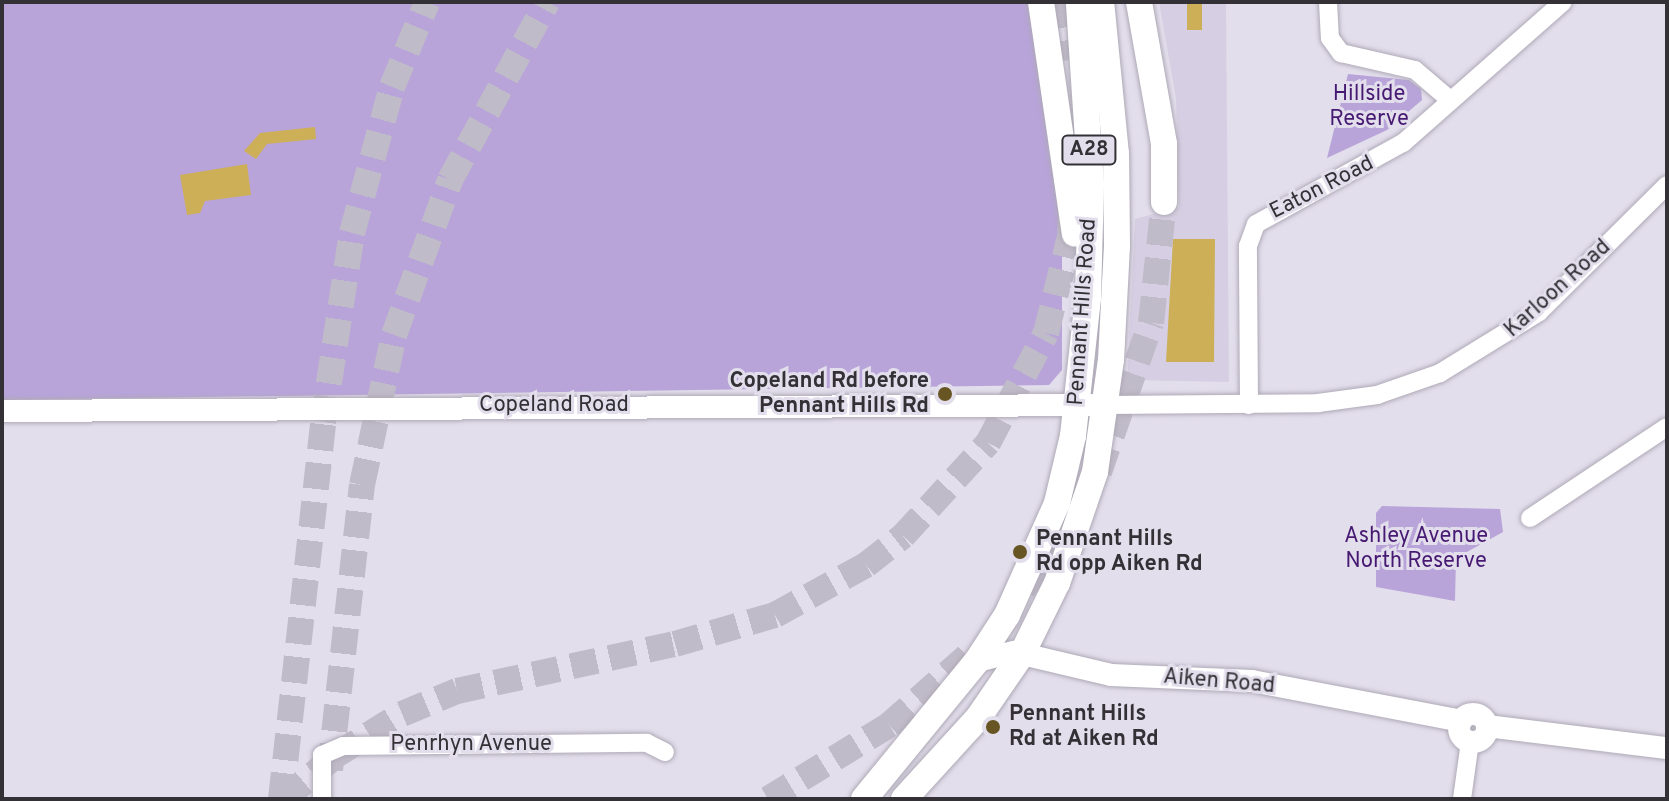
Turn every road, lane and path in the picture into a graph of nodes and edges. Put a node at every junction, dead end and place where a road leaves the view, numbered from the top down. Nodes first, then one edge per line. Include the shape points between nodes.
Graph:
1 (1041, 2) edge
2 (1079, 2) edge
3 (1101, 2) edge
4 (1139, 2) edge
5 (1328, 2) edge
6 (1563, 2) edge
7 (1450, 100) junction
8 (1667, 185) edge
9 (1164, 202) tunnel mouth
10 (1085, 349) junction
11 (1078, 405) junction
12 (1105, 405) junction
13 (1249, 405) junction
14 (2, 411) edge
15 (1667, 427) edge
16 (1530, 518) dead end
17 (1022, 654) junction
18 (977, 661) junction
19 (1473, 729) junction
20 (1667, 748) edge
21 (665, 752) dead end
22 (322, 799) edge
23 (864, 799) edge
24 (904, 799) edge
25 (1462, 799) edge

1 - 10 highway via 1072,200
2 - 10 highway, Pennant Hills Road / A28 via 1091,185
3 - 12 highway, Pennant Hills Road / A28 via 1116,168 1115,306
4 - 9 highway via 1164,144
5 - 7 street via 1330,38 1341,53 1415,70
6 - 7 street, Eaton Road
7 - 13 street, Eaton Road via 1378,161 1256,224 1248,246
8 - 13 street, Karloon Road via 1539,312 1474,357 1377,395
10 - 11 highway, Pennant Hills Road / A28
11 - 12 main road, Copeland Road
11 - 14 main road, Copeland Road
11 - 18 highway, Pennant Hills Road / A28 via 1052,517 1007,615
12 - 13 street
12 - 17 highway, Pennant Hills Road / A28 via 1080,526
15 - 16 street
17 - 18 main road, Aiken Road
17 - 19 main road, Aiken Road via 1111,675 1252,681
17 - 24 highway, Pennant Hills Road / A28 via 978,718
18 - 23 highway, Pennant Hills Road / A28
19 - 20 main road, Aiken Road
19 - 25 street
21 - 22 street, Penrhyn Avenue via 647,743 343,746 322,755

